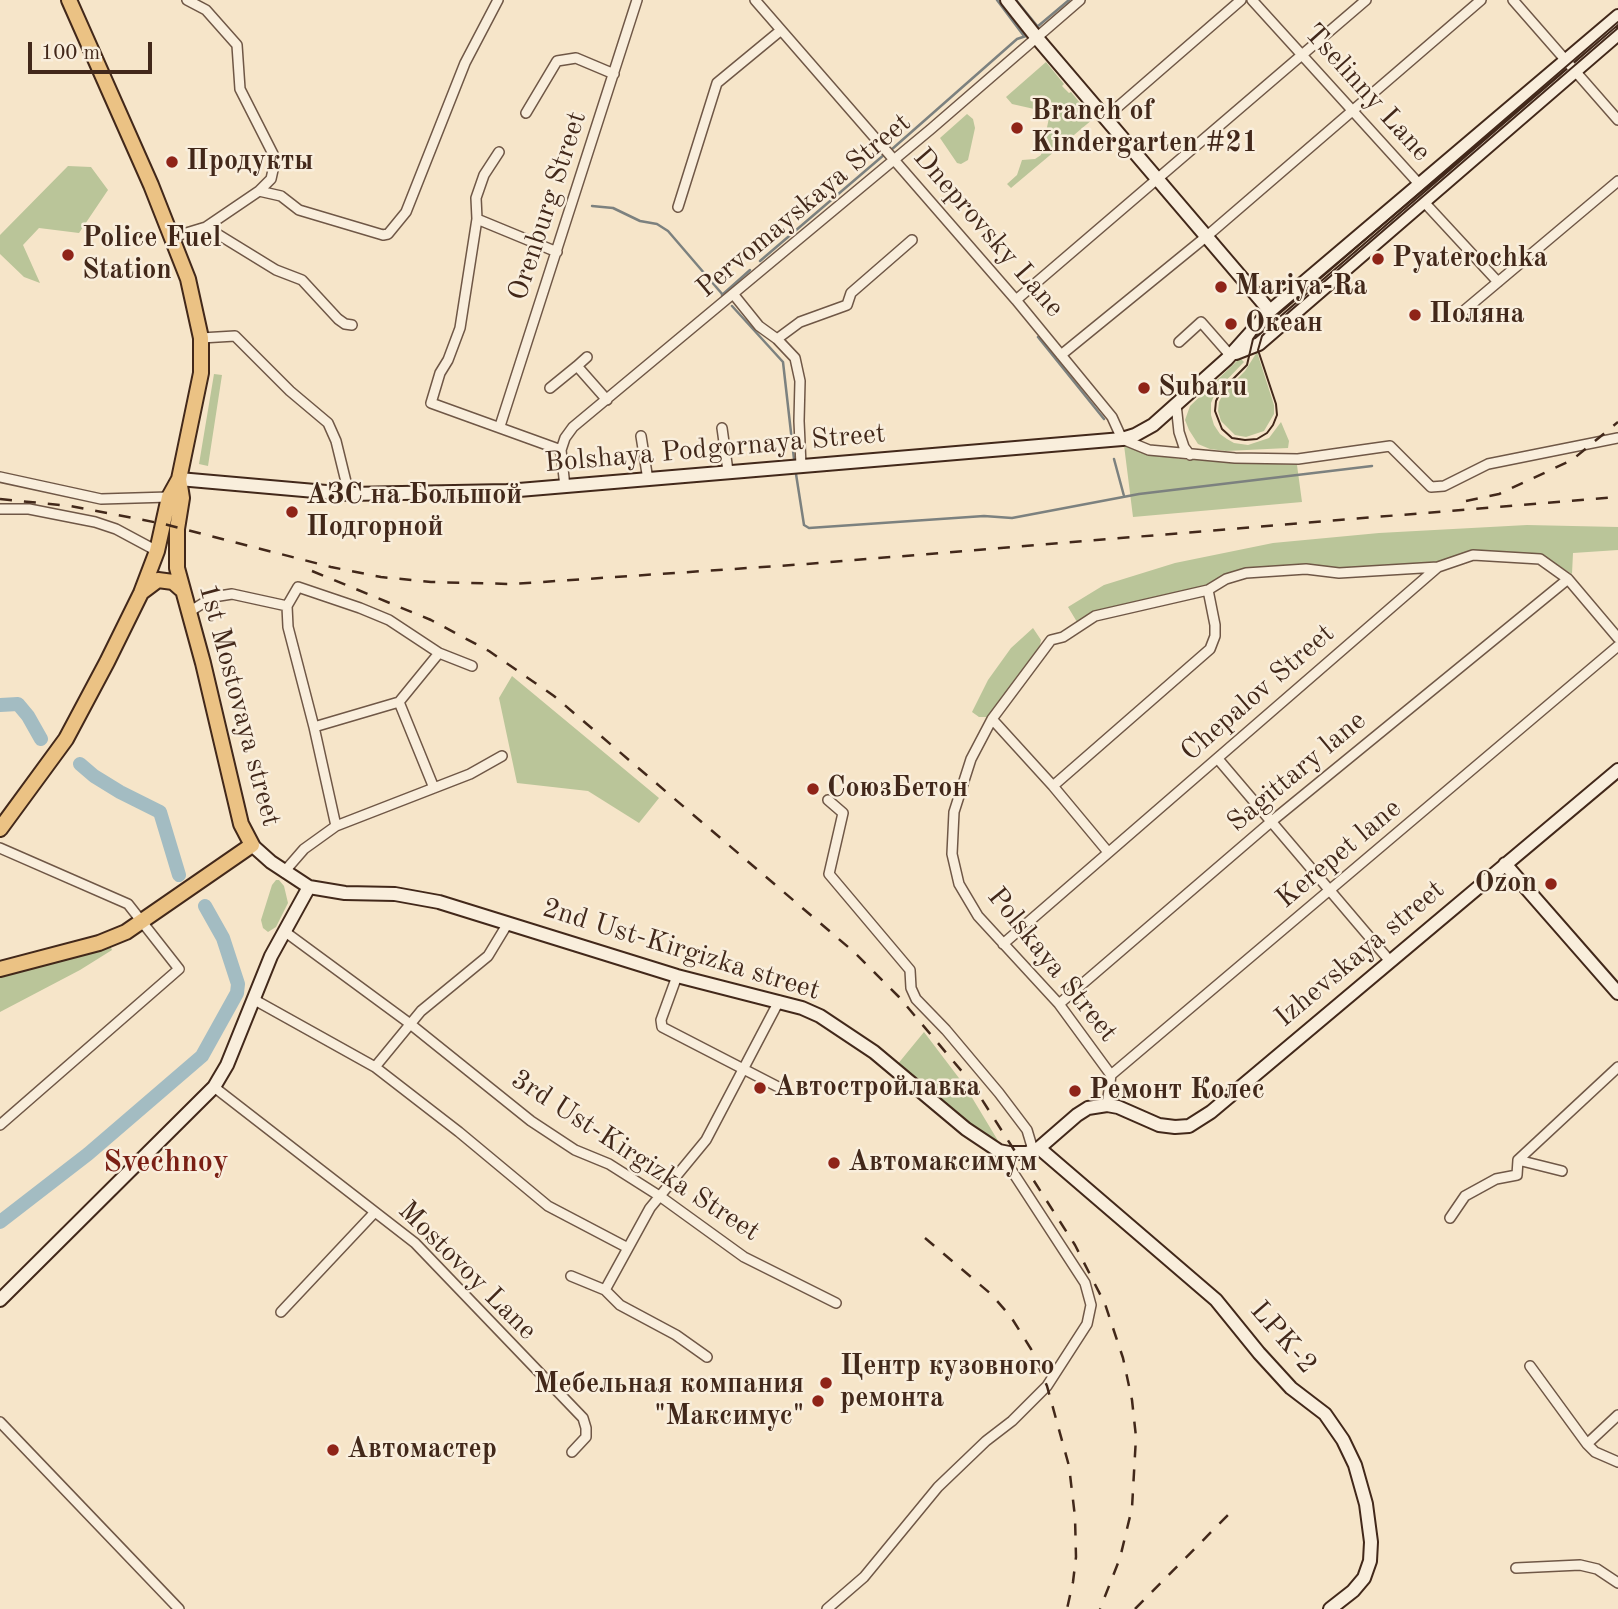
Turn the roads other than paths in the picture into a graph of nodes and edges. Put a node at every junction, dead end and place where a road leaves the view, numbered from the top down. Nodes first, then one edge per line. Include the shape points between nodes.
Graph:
1 (69, 0) edge
2 (187, 0) edge
3 (498, 0) edge
4 (637, 0) edge
5 (755, 0) edge
6 (1007, 0) edge
7 (1080, 0) edge
8 (1241, 0) edge
9 (1252, 0) edge
10 (1366, 0) edge
11 (1481, 0) edge
12 (1513, 0) edge
13 (1618, 16) edge
14 (780, 31) junction
15 (1618, 34) edge
16 (1037, 38) junction
17 (1303, 55) junction
18 (1566, 61) junction
19 (1575, 71) junction
20 (614, 75) junction
21 (1354, 110) junction
22 (526, 113) dead end
23 (1105, 118) junction
24 (1618, 120) edge
25 (499, 152) dead end
26 (894, 159) junction
27 (1157, 180) junction
28 (1618, 181) edge
29 (1420, 185) junction
30 (259, 191) junction
31 (1424, 202) junction
32 (678, 207) dead end
33 (477, 219) junction
34 (205, 227) junction
35 (1207, 236) junction
36 (173, 237) junction
37 (912, 240) dead end
38 (557, 252) junction
39 (1498, 282) junction
40 (734, 295) junction
41 (1016, 300) junction
42 (1270, 311) junction
43 (1460, 314) dead end
44 (352, 325) dead end
45 (1252, 330) junction
46 (201, 338) junction
47 (777, 340) junction
48 (1179, 342) dead end
49 (1259, 344) junction
50 (1061, 355) junction
51 (587, 357) dead end
52 (1228, 357) junction
53 (577, 366) junction
54 (550, 388) dead end
55 (607, 400) junction
56 (1176, 404) junction
57 (500, 426) junction
58 (722, 428) dead end
59 (641, 436) dead end
60 (1618, 438) edge
61 (1122, 439) junction
62 (562, 450) junction
63 (1191, 456) junction
64 (801, 466) junction
65 (728, 471) junction
66 (0, 477) edge
67 (179, 479) junction
68 (648, 480) junction
69 (565, 487) junction
70 (349, 494) junction
71 (169, 497) junction
72 (0, 509) edge
73 (157, 551) junction
74 (1438, 567) junction
75 (1568, 579) junction
76 (181, 589) junction
77 (1208, 590) junction
78 (141, 593) junction
79 (287, 606) junction
80 (188, 612) junction
81 (1618, 638) edge
82 (1618, 646) edge
83 (439, 653) junction
84 (472, 666) dead end
85 (399, 702) junction
86 (992, 719) junction
87 (314, 727) junction
88 (502, 756) dead end
89 (1218, 759) junction
90 (1618, 770) edge
91 (1053, 786) junction
92 (434, 788) junction
93 (828, 800) dead end
94 (1272, 821) junction
95 (336, 826) junction
96 (0, 829) edge
97 (252, 845) junction
98 (0, 848) edge
99 (1108, 852) junction
100 (1505, 864) junction
101 (284, 872) junction
102 (309, 887) junction
103 (1330, 891) junction
104 (142, 922) junction
105 (508, 923) junction
106 (284, 931) junction
107 (1003, 944) junction
108 (1389, 960) junction
109 (0, 969) edge
110 (677, 976) junction
111 (1618, 993) edge
112 (253, 999) junction
113 (779, 1001) junction
114 (1059, 1004) junction
115 (409, 1023) junction
116 (375, 1067) junction
117 (1618, 1067) edge
118 (744, 1069) junction
119 (1111, 1075) junction
120 (214, 1087) junction
121 (786, 1091) dead end
122 (1113, 1106) junction
123 (0, 1125) edge
124 (1036, 1149) junction
125 (999, 1151) junction
126 (1518, 1160) junction
127 (1562, 1171) dead end
128 (661, 1197) junction
129 (374, 1212) junction
130 (1450, 1218) dead end
131 (628, 1248) junction
132 (571, 1276) dead end
133 (606, 1290) junction
134 (0, 1300) edge
135 (836, 1303) dead end
136 (281, 1312) dead end
137 (707, 1357) dead end
138 (1530, 1366) dead end
139 (1618, 1415) edge
140 (0, 1422) edge
141 (1587, 1444) junction
142 (572, 1452) dead end
143 (1618, 1462) edge
144 (1516, 1568) dead end
145 (1618, 1583) edge
146 (179, 1609) edge
147 (827, 1609) edge
148 (1330, 1609) edge

1 - 36 main road
2 - 30 street via 206,10 237,45 240,89 275,161 271,179
3 - 30 street via 465,63 406,212 393,230 383,235 299,210 281,196
4 - 20 street, Orenburg Street
5 - 14 street, Dneprovsky Lane
6 - 16 main road
7 - 16 street, Pervomayskaya Street
8 - 23 street
9 - 17 street, Tselinny Lane
10 - 17 street
11 - 21 street
12 - 18 street
13 - 18 main road, Bolshaya Podgornaya Street
14 - 26 street, Dneprovsky Lane
14 - 32 street via 717,83
15 - 19 main road, Bolshaya Podgornaya Street
16 - 23 main road
16 - 26 street, Pervomayskaya Street
17 - 21 street, Tselinny Lane
17 - 27 street
18 - 19 street
18 - 29 main road, Bolshaya Podgornaya Street
19 - 24 street
19 - 31 main road, Bolshaya Podgornaya Street
20 - 22 street via 576,58 557,61
20 - 38 street, Orenburg Street
21 - 29 street, Tselinny Lane
21 - 35 street
23 - 27 main road
25 - 33 street via 484,175
26 - 40 street, Pervomayskaya Street
26 - 41 street, Dneprovsky Lane
27 - 35 main road
27 - 41 street
28 - 39 street
29 - 42 main road, Bolshaya Podgornaya Street
30 - 34 street
31 - 39 street, Tselinny Lane
31 - 49 main road, Bolshaya Podgornaya Street
33 - 38 street
33 - 57 street via 460,328 431,403
34 - 36 street
34 - 44 street via 276,270 302,280 342,322
35 - 42 main road
35 - 50 street
36 - 46 main road via 194,298
37 - 47 street via 850,293 847,306 800,322
38 - 57 street, Orenburg Street
39 - 43 street
40 - 47 street
40 - 55 street, Pervomayskaya Street
41 - 50 street, Dneprovsky Lane
42 - 45 main road, Bolshaya Podgornaya Street
45 - 49 main road via 1252,338
45 - 52 main road, Bolshaya Podgornaya Street
46 - 67 main road via 201,373
46 - 70 street via 236,336 328,423
47 - 64 street via 795,358 800,381
48 - 52 street via 1201,322
49 - 52 main road, Bolshaya Podgornaya Street
50 - 61 street, Dneprovsky Lane via 1112,417
51 - 53 street
52 - 56 main road, Bolshaya Podgornaya Street
53 - 54 street
53 - 55 street
55 - 62 street, Pervomayskaya Street via 569,432
56 - 61 main road, Bolshaya Podgornaya Street via 1153,425
56 - 63 street via 1179,432
57 - 62 street
58 - 65 street
59 - 68 street
60 - 63 street via 1488,464 1444,486 1431,487 1390,446 1298,459
61 - 63 street via 1149,450
61 - 64 main road, Bolshaya Podgornaya Street
62 - 69 street
64 - 65 main road, Bolshaya Podgornaya Street
65 - 68 main road, Bolshaya Podgornaya Street
66 - 71 street via 101,499
67 - 70 main road, Bolshaya Podgornaya Street
67 - 71 main road
67 - 76 main road, 1st Mostovaya street via 183,498 176,550
68 - 69 main road, Bolshaya Podgornaya Street
69 - 70 main road, Bolshaya Podgornaya Street
71 - 73 main road
72 - 73 street via 29,509 95,522
73 - 78 main road
74 - 75 street, Chepalov Street via 1473,555 1540,559
74 - 77 street, Polskaya Street via 1246,573
74 - 89 street, Chepalov Street
75 - 81 street, Chepalov Street
75 - 94 street, Sagittary lane
76 - 78 main road via 173,582 158,580
76 - 80 main road, 1st Mostovaya street
77 - 86 street, Polskaya Street via 1105,613 1051,640
77 - 91 street via 1215,625 1210,649
78 - 96 main road via 66,739
79 - 80 street via 232,594 213,597
79 - 83 street via 298,587 389,620
79 - 87 street via 288,627
80 - 97 main road, 1st Mostovaya street via 241,824
82 - 103 street, Kerepet lane
83 - 84 street
83 - 85 street
85 - 87 street
85 - 92 street
86 - 91 street
86 - 107 street, Polskaya Street via 971,760 954,812 952,855 959,884 978,916
87 - 95 street
88 - 92 street
89 - 94 street
89 - 99 street, Chepalov Street
90 - 100 main road, Izhevskaya street
91 - 99 street
92 - 95 street
93 - 124 street via 843,813 829,874 910,970 916,999 1007,1103
94 - 103 street
94 - 114 street, Sagittary lane
95 - 101 street via 304,849
97 - 101 main road, 1st Mostovaya street
97 - 104 main road
98 - 104 street via 128,904
99 - 107 street, Chepalov Street
100 - 108 main road, Izhevskaya street
100 - 111 main road
101 - 102 main road, 1st Mostovaya street
102 - 105 main road, 2nd Ust-Kirgizka street via 417,897
102 - 106 main road
103 - 108 street
103 - 119 street, Kerepet lane
104 - 109 main road via 99,943
104 - 123 street via 179,969
105 - 110 main road, 2nd Ust-Kirgizka street
105 - 115 street via 488,956
106 - 112 main road
106 - 115 street, 3rd Ust-Kirgizka Street
107 - 114 street, Polskaya Street
108 - 122 main road, Izhevskaya street via 1189,1126 1160,1125
110 - 113 main road, 2nd Ust-Kirgizka street
110 - 118 street via 662,1027
112 - 116 street
112 - 120 main road
113 - 118 street
113 - 125 main road, 2nd Ust-Kirgizka street via 845,1031
114 - 119 street, Polskaya Street
115 - 116 street
115 - 128 street, 3rd Ust-Kirgizka Street via 531,1121
116 - 131 street via 548,1206
117 - 126 street
118 - 121 street
118 - 128 street via 706,1140
119 - 122 street
120 - 129 street, Mostovoy Lane
120 - 134 main road
122 - 124 main road via 1088,1108
124 - 125 main road
124 - 148 main road, LPK-2 via 1216,1300 1292,1388 1325,1414 1343,1440 1366,1504 1370,1561 1364,1578
125 - 147 street via 1085,1283 1091,1305 1087,1324 1046,1386 938,1487 864,1577
126 - 127 street
126 - 130 street via 1517,1175 1496,1179 1465,1196
128 - 131 street
128 - 135 street, 3rd Ust-Kirgizka Street via 744,1257
129 - 136 street
129 - 142 street, Mostovoy Lane via 415,1243 583,1418 586,1437
131 - 133 street
132 - 133 street
133 - 137 street via 620,1305
138 - 141 street
139 - 141 street
140 - 146 street
141 - 143 street
144 - 145 street via 1580,1565 1597,1569

